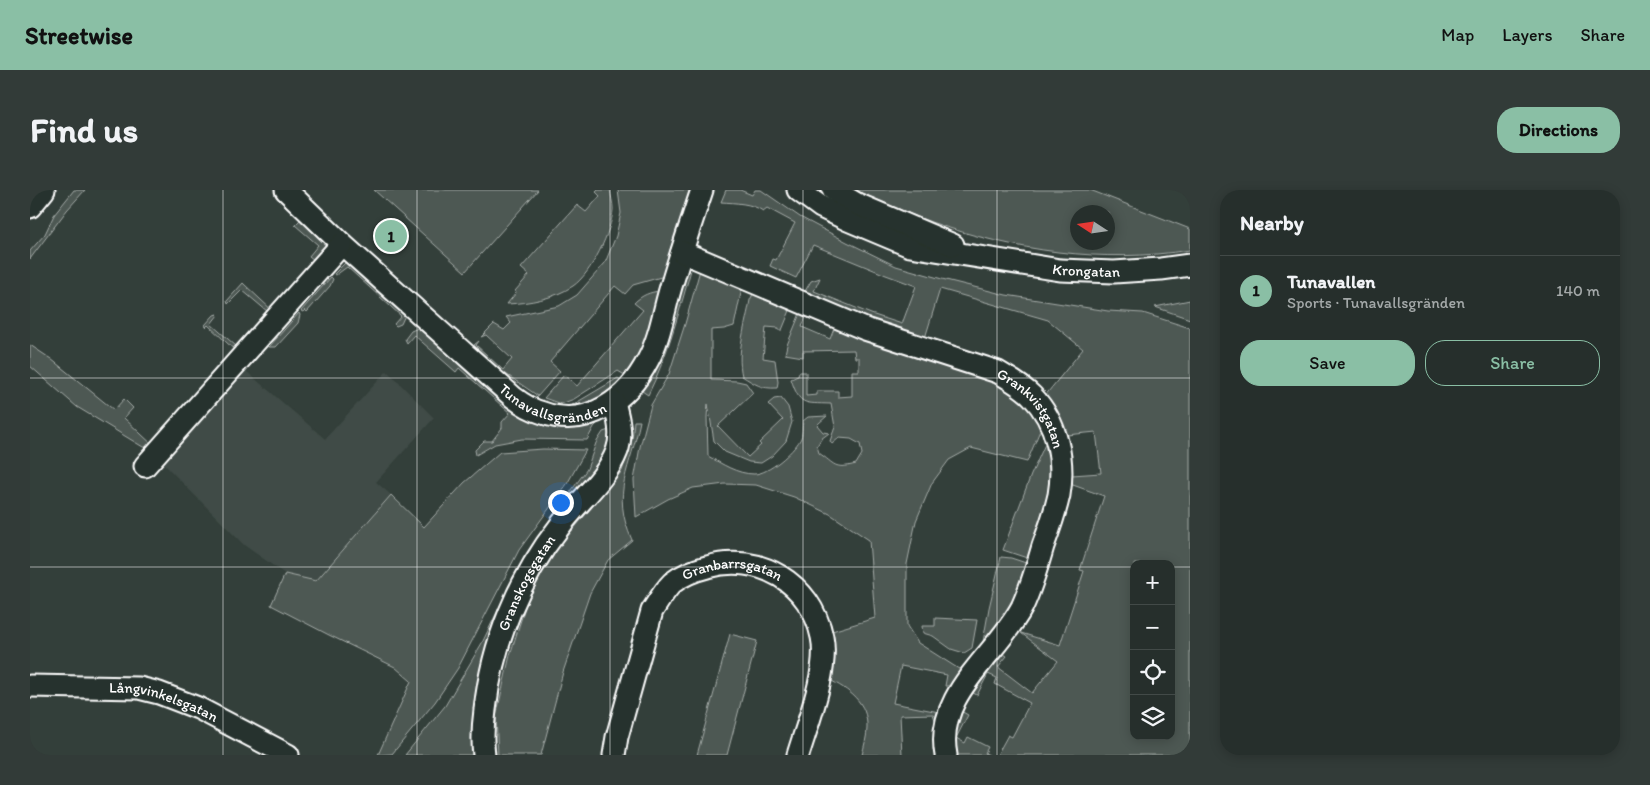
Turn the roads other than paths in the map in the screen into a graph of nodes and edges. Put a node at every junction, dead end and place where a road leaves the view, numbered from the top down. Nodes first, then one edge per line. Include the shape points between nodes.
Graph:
1 (44, 190) edge
2 (286, 190) edge
3 (702, 190) edge
4 (798, 190) edge
5 (833, 190) edge
6 (30, 207) edge
7 (342, 244) junction
8 (682, 252) junction
9 (983, 257) junction
10 (1190, 265) edge
11 (614, 402) junction
12 (145, 466) dead end
13 (30, 686) edge
14 (288, 755) edge
15 (484, 755) edge
16 (614, 755) edge
17 (798, 755) edge
18 (946, 755) edge

1 - 6 street
2 - 7 street, Tunavallsgränden
3 - 8 street, Tunavallsgränden
4 - 9 street, Krongatan via 821,207 910,246
5 - 9 street, Krongatan via 857,204
7 - 11 street, Tunavallsgränden via 527,407 544,414 581,416
7 - 12 street
8 - 11 street, Tunavallsgränden via 648,361
8 - 18 street, Grankvistgatan via 865,329 998,372 1032,396 1046,415 1060,451 1061,472 1051,523 1021,608 958,693 950,710 945,727
9 - 10 street, Krongatan via 1060,270 1114,272
11 - 15 street, Granskogsgatan via 620,428 618,448 611,464 569,513 536,559 503,629 488,685
13 - 14 street, Långvinkelsgatan via 139,688 159,693 198,708
16 - 17 street, Granbarrsgatan via 652,611 672,583 700,568 729,562 747,563 780,576 796,587 816,618 822,636 822,671

